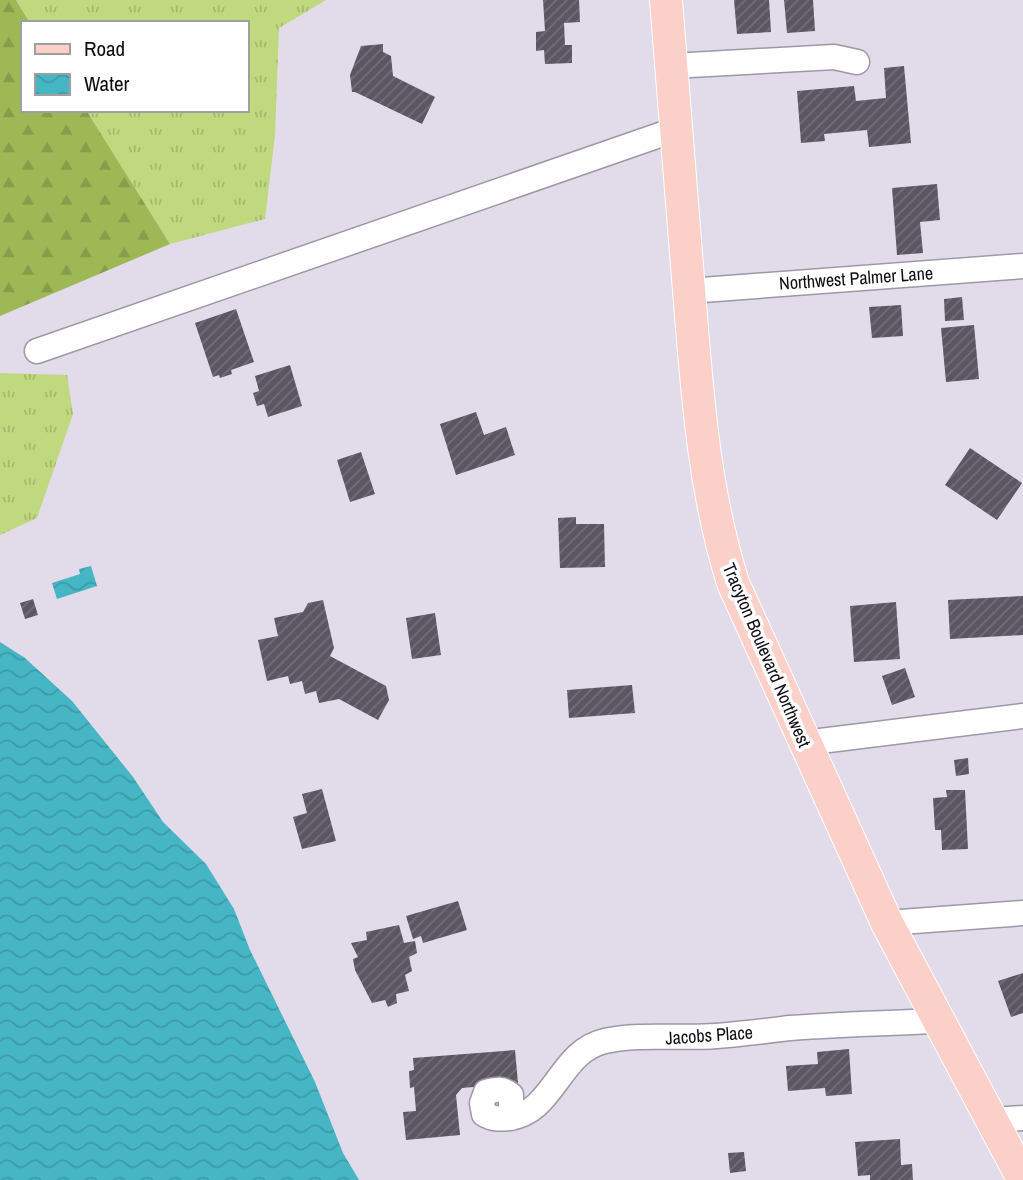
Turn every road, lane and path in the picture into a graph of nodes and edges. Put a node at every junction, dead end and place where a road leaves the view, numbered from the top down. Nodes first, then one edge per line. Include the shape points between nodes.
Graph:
1 (666, 0) edge
2 (857, 62) dead end
3 (672, 66) junction
4 (677, 130) junction
5 (1023, 266) edge
6 (689, 290) junction
7 (37, 351) dead end
8 (1023, 716) edge
9 (804, 743) junction
10 (1023, 912) edge
11 (887, 923) junction
12 (938, 1021) junction
13 (511, 1118) dead end
14 (1023, 1118) edge
15 (992, 1120) junction
16 (1023, 1179) edge

1 - 3 main road, Tracyton Boulevard Northwest
2 - 3 street via 834,57
3 - 4 main road, Tracyton Boulevard Northwest
4 - 6 main road, Tracyton Boulevard Northwest
4 - 7 street
5 - 6 street, Northwest Palmer Lane
6 - 9 main road, Tracyton Boulevard Northwest via 699,418 721,543 733,583
8 - 9 street
9 - 11 main road, Tracyton Boulevard Northwest
10 - 11 street
11 - 12 main road, Tracyton Boulevard Northwest
12 - 13 street, Jacobs Place via 604,1041 584,1049 571,1061 533,1110
12 - 15 main road, Tracyton Boulevard Northwest
14 - 15 street
15 - 16 main road, Tracyton Boulevard Northwest

